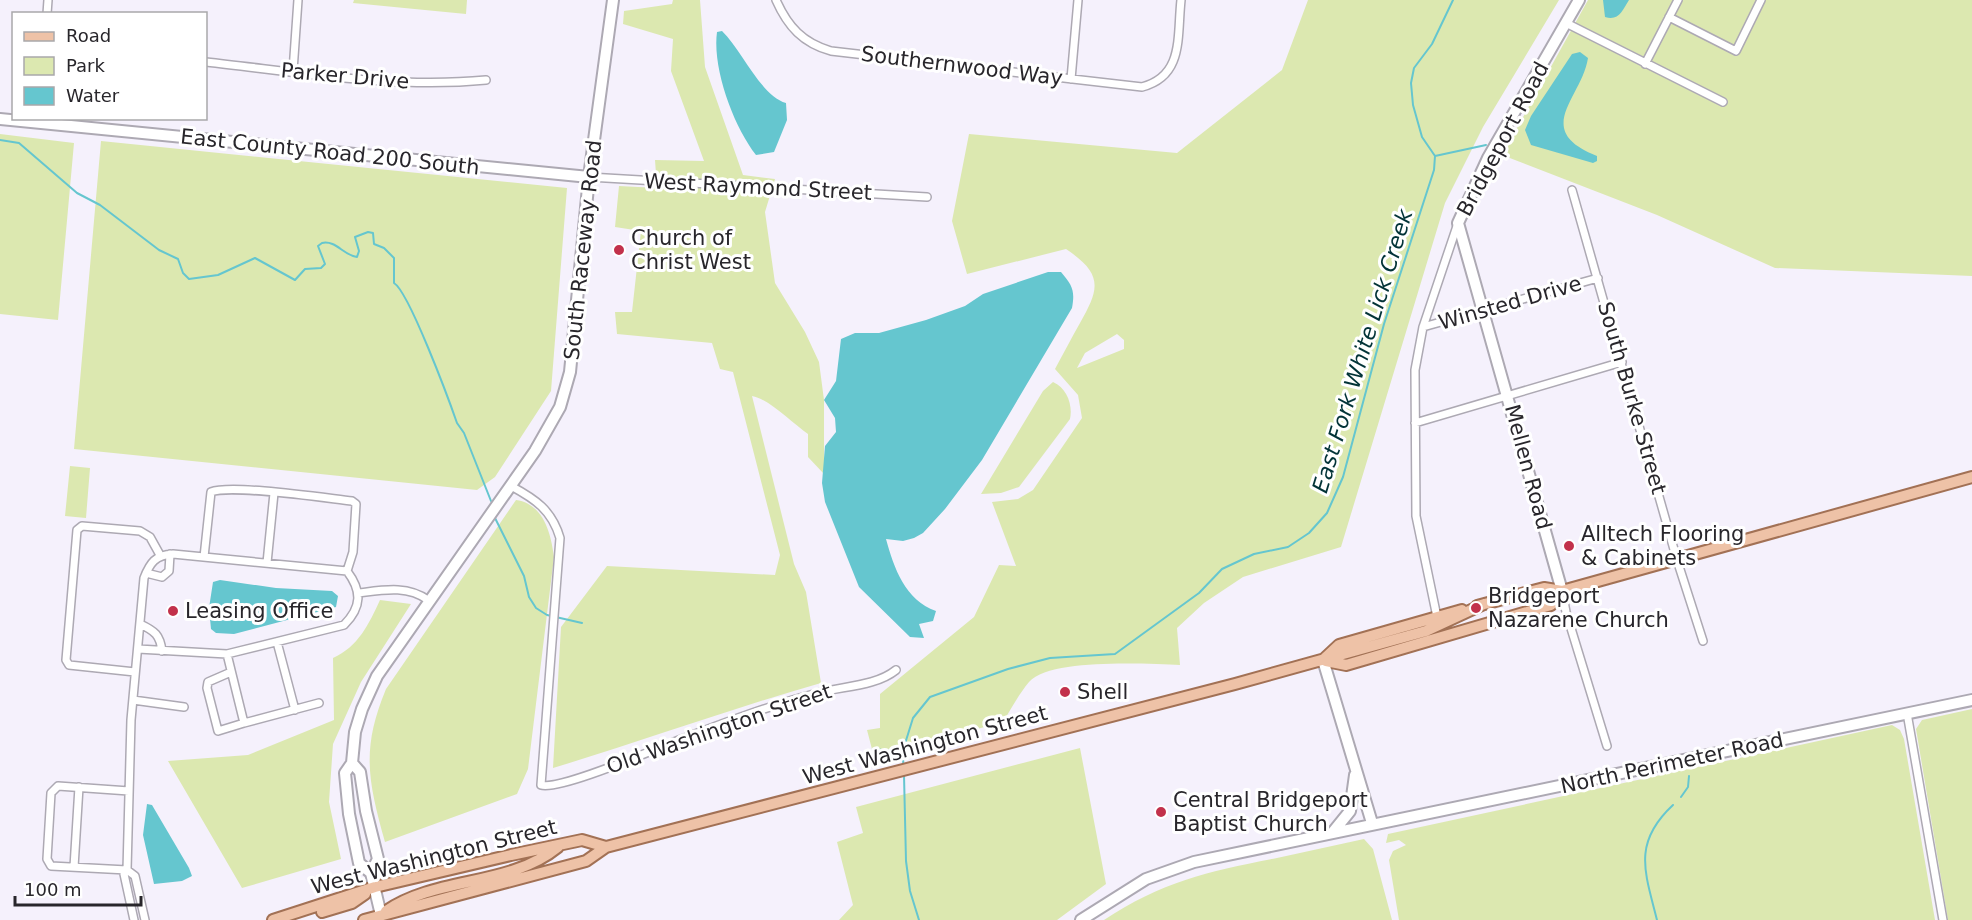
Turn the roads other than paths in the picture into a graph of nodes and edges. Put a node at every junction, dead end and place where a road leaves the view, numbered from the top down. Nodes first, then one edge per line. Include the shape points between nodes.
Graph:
1 (298, 0) edge
2 (613, 0) edge
3 (776, 0) edge
4 (1078, 0) edge
5 (1181, 0) edge
6 (1579, 0) edge
7 (1678, 0) edge
8 (1761, 0) edge
9 (1669, 17) junction
10 (1566, 23) junction
11 (207, 62) edge
12 (1645, 64) junction
13 (293, 71) junction
14 (1071, 79) junction
15 (486, 80) dead end
16 (1723, 102) dead end
17 (18, 120) edge
18 (36, 121) edge
19 (589, 177) junction
20 (1572, 190) dead end
21 (927, 197) dead end
22 (1458, 223) junction
23 (1598, 278) junction
24 (1484, 310) junction
25 (1423, 327) junction
26 (1622, 362) junction
27 (1508, 396) junction
28 (1415, 423) junction
29 (1972, 477) edge
30 (511, 486) junction
31 (274, 494) junction
32 (170, 554) junction
33 (160, 555) junction
34 (204, 557) junction
35 (1677, 560) junction
36 (267, 563) junction
37 (347, 571) junction
38 (146, 573) junction
39 (1562, 591) junction
40 (359, 593) junction
41 (428, 600) junction
42 (1484, 604) junction
43 (1437, 616) junction
44 (140, 624) junction
45 (1703, 641) dead end
46 (277, 642) junction
47 (138, 650) junction
48 (162, 651) junction
49 (227, 654) junction
50 (1323, 660) junction
51 (896, 670) dead end
52 (135, 672) junction
53 (231, 672) junction
54 (133, 700) junction
55 (1972, 700) edge
56 (320, 704) dead end
57 (184, 706) dead end
58 (295, 710) junction
59 (1907, 713) junction
60 (244, 723) junction
61 (1606, 746) dead end
62 (352, 764) junction
63 (1356, 768) junction
64 (79, 787) junction
65 (129, 791) junction
66 (1372, 823) junction
67 (1333, 832) junction
68 (561, 845) junction
69 (606, 847) junction
70 (74, 867) junction
71 (127, 870) junction
72 (371, 873) junction
73 (375, 887) junction
74 (138, 888) junction
75 (128, 889) junction
76 (381, 915) junction
77 (134, 920) edge
78 (145, 920) edge
79 (273, 920) edge
80 (292, 920) edge
81 (363, 920) edge
82 (1081, 920) edge
83 (1943, 920) edge

1 - 13 street
2 - 19 street, South Raceway Road
3 - 14 street, Southernwood Way via 798,35 810,45 831,51
4 - 14 street
5 - 14 street, Southernwood Way via 1172,64 1169,73 1154,84 1142,87
6 - 10 street, Bridgeport Road
7 - 9 street
8 - 9 street via 1736,51
9 - 12 street
10 - 12 street
10 - 22 street, Bridgeport Road via 1488,158
11 - 13 street, Parker Drive
12 - 16 street
13 - 15 street, Parker Drive via 399,82
17 - 18 street, East County Road 200 South
18 - 19 street, East County Road 200 South
19 - 21 street, West Raymond Street
19 - 30 street, South Raceway Road via 567,387 551,428
20 - 23 street, South Burke Street
22 - 24 street, Mellen Road
22 - 25 street, Bridgeport Road
23 - 24 street, Winsted Drive
23 - 26 street, South Burke Street
24 - 25 street, Winsted Drive
24 - 27 street, Mellen Road
25 - 28 street, Bridgeport Road via 1415,370
26 - 27 street
26 - 35 street, South Burke Street
27 - 28 street
27 - 39 street, Mellen Road
28 - 43 street, Bridgeport Road via 1418,531
29 - 35 main road, West Washington Street
30 - 41 street, South Raceway Road
30 - 51 street, Old Washington Street via 539,502 557,529 560,547 541,785 578,778 745,715 819,692 886,678
31 - 34 street via 220,488 211,492
31 - 36 street
31 - 37 street via 356,504 353,552
32 - 33 street
32 - 34 street
32 - 38 street via 169,571 162,577
33 - 38 street
33 - 52 street via 150,537 140,531 82,526 77,530 66,660 69,665
34 - 36 street
35 - 39 main road, West Washington Street
35 - 45 street, South Burke Street
36 - 37 street
37 - 40 street via 357,583
38 - 44 street
39 - 42 main road, West Washington Street via 1544,588
39 - 50 main road, West Washington Street via 1551,605 1481,627 1346,665
39 - 61 street, Mellen Road
40 - 41 street via 412,591
40 - 46 street via 356,613 344,625
41 - 62 street, South Raceway Road via 371,685 355,732
42 - 43 main road, West Washington Street
42 - 50 main road via 1426,631
43 - 50 main road, West Washington Street via 1339,645
44 - 47 street
44 - 48 street via 160,638
46 - 49 street
46 - 58 street
47 - 48 street
47 - 52 street
48 - 49 street
49 - 53 street
50 - 63 street
50 - 69 main road, West Washington Street
52 - 54 street
53 - 60 street
53 - 60 street via 214,677 207,688 218,731
54 - 57 street
54 - 65 street
55 - 59 street, North Perimeter Road
56 - 58 street
58 - 60 street
59 - 66 street, North Perimeter Road
59 - 83 street
62 - 72 street, South Raceway Road via 360,772 378,860
62 - 72 street, South Raceway Road via 345,773 349,814 359,862
63 - 66 street
63 - 67 street via 1350,811
64 - 65 street
64 - 70 street
64 - 70 street via 58,786 51,793 47,859 51,866
65 - 71 street
66 - 67 street, North Perimeter Road
67 - 82 street, North Perimeter Road via 1173,869 1123,891
68 - 69 main road, West Washington Street via 582,840
68 - 73 main road, West Washington Street
68 - 76 main road via 546,857 507,872 405,898
69 - 76 main road, West Washington Street via 586,861
70 - 71 street
71 - 74 street via 135,876
71 - 75 street via 124,874
72 - 73 street, South Raceway Road
73 - 76 street, South Raceway Road
73 - 79 main road, West Washington Street
73 - 80 main road via 352,903
74 - 75 street
74 - 78 street
75 - 77 street
76 - 81 main road, West Washington Street

